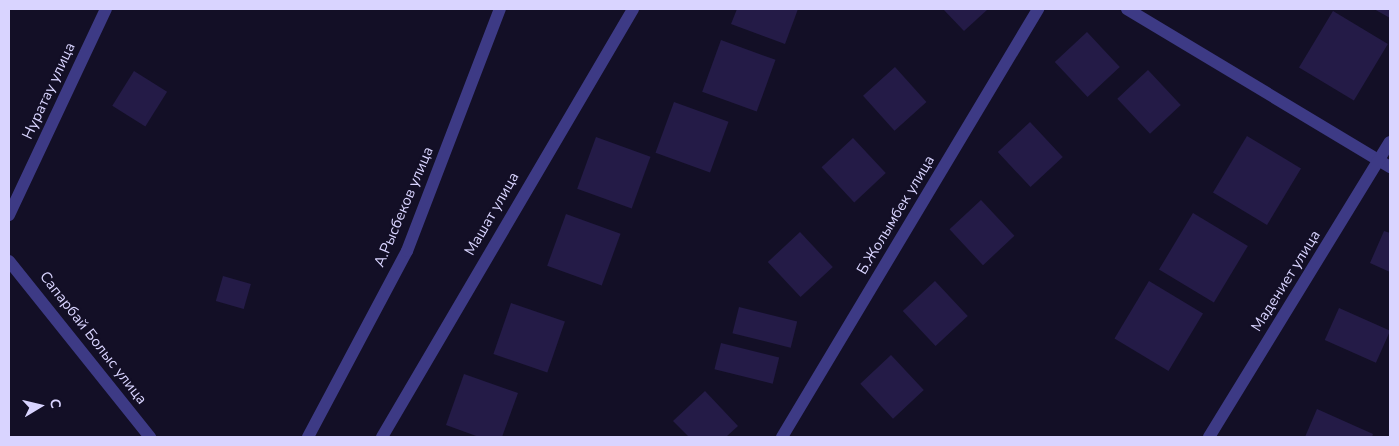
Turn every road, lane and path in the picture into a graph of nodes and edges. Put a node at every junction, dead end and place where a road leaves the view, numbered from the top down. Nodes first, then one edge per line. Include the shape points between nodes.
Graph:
1 (106, 9) edge
2 (500, 9) edge
3 (633, 9) edge
4 (1038, 9) edge
5 (1127, 9) edge
6 (1390, 142) edge
7 (1385, 164) edge
8 (9, 214) edge
9 (9, 261) edge
10 (150, 437) edge
11 (308, 437) edge
12 (382, 437) edge
13 (782, 437) edge
14 (1209, 437) edge

1 - 8 street, Нуратау улица
2 - 11 street, А.Рысбеков улица via 407,251
3 - 12 street, Машат улица
4 - 13 street, Б.Жолымбек улица
5 - 7 street
6 - 7 street, Мадениет улица
7 - 14 street, Мадениет улица
9 - 10 street, Сапарбай Болыс улица

